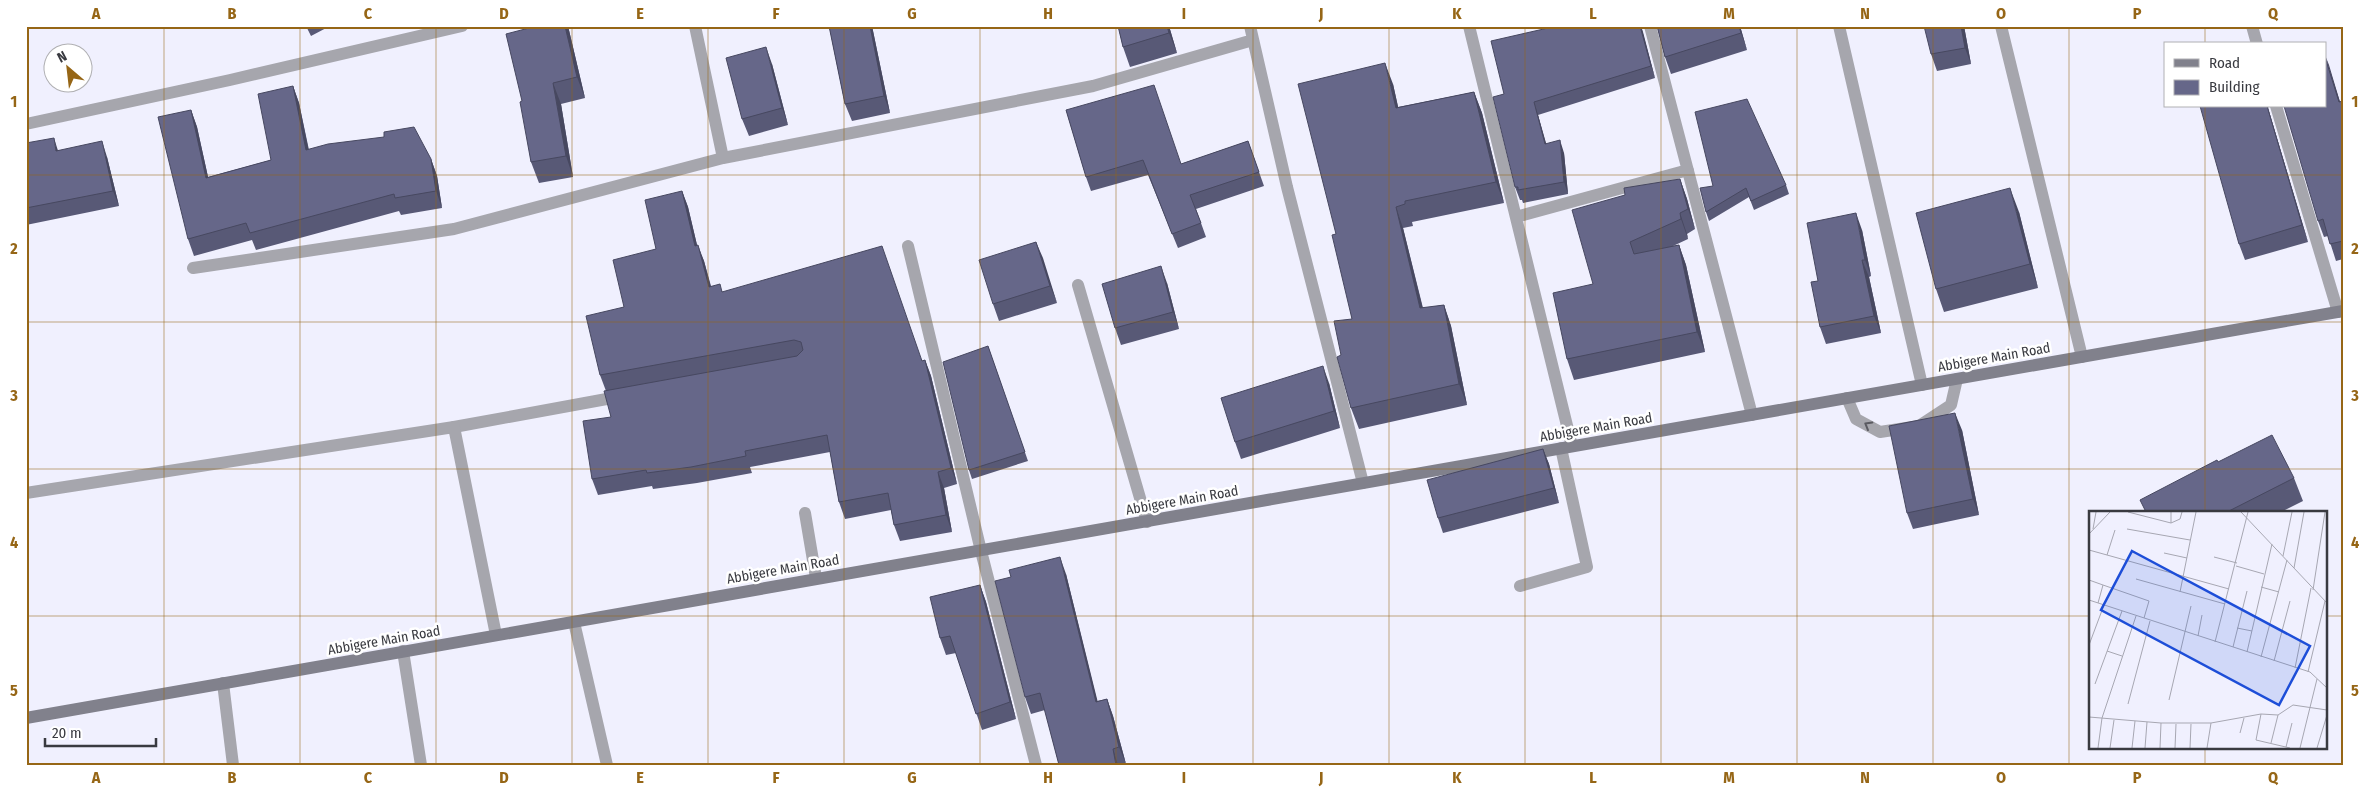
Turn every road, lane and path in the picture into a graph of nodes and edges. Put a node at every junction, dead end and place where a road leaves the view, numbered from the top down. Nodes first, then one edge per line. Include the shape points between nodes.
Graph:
1 (462, 26) edge
2 (695, 26) edge
3 (1250, 26) edge
4 (1469, 26) edge
5 (1650, 26) edge
6 (1839, 26) edge
7 (2001, 26) edge
8 (2252, 26) edge
9 (1253, 40) junction
10 (2256, 42) edge
11 (2277, 108) edge
12 (26, 124) edge
13 (723, 158) junction
14 (1688, 170) junction
15 (1516, 217) junction
16 (908, 246) dead end
17 (193, 268) dead end
18 (1078, 285) dead end
19 (2340, 312) edge
20 (2082, 357) junction
21 (1957, 379) junction
22 (1922, 385) junction
23 (639, 393) edge
24 (1847, 398) junction
25 (1752, 414) junction
26 (454, 427) junction
27 (1567, 447) junction
28 (1363, 483) junction
29 (26, 493) edge
30 (805, 513) dead end
31 (1147, 522) junction
32 (981, 551) junction
33 (816, 578) junction
34 (1520, 586) dead end
35 (574, 622) junction
36 (496, 635) junction
37 (403, 652) junction
38 (223, 683) junction
39 (26, 718) edge
40 (234, 765) edge
41 (421, 765) edge
42 (606, 765) edge
43 (1036, 765) edge

1 - 12 street
2 - 13 street
3 - 9 street
4 - 15 street
5 - 14 street
6 - 22 street
7 - 20 street
8 - 10 street
9 - 13 street via 1093,86
9 - 28 street via 1286,187
11 - 19 street
13 - 17 street via 454,229
14 - 15 street
14 - 25 street
15 - 27 street
16 - 32 street
18 - 31 street
19 - 20 main road, Abbigere Main Road
20 - 21 main road, Abbigere Main Road
21 - 22 main road, Abbigere Main Road
21 -> 24 street via 1951,405 1919,426 1880,432 1856,418
22 - 24 main road, Abbigere Main Road
23 - 26 street
24 - 25 main road, Abbigere Main Road
25 - 27 main road, Abbigere Main Road
26 - 29 street
26 - 36 street
27 - 28 main road, Abbigere Main Road
27 - 34 street via 1587,567
28 - 31 main road, Abbigere Main Road
30 - 33 street
31 - 32 main road, Abbigere Main Road
32 - 33 main road, Abbigere Main Road
32 - 43 street
33 - 35 main road, Abbigere Main Road
35 - 36 main road, Abbigere Main Road
35 - 42 street
36 - 37 main road, Abbigere Main Road
37 - 38 main road, Abbigere Main Road
37 - 41 street
38 - 39 main road, Abbigere Main Road
38 - 40 street

